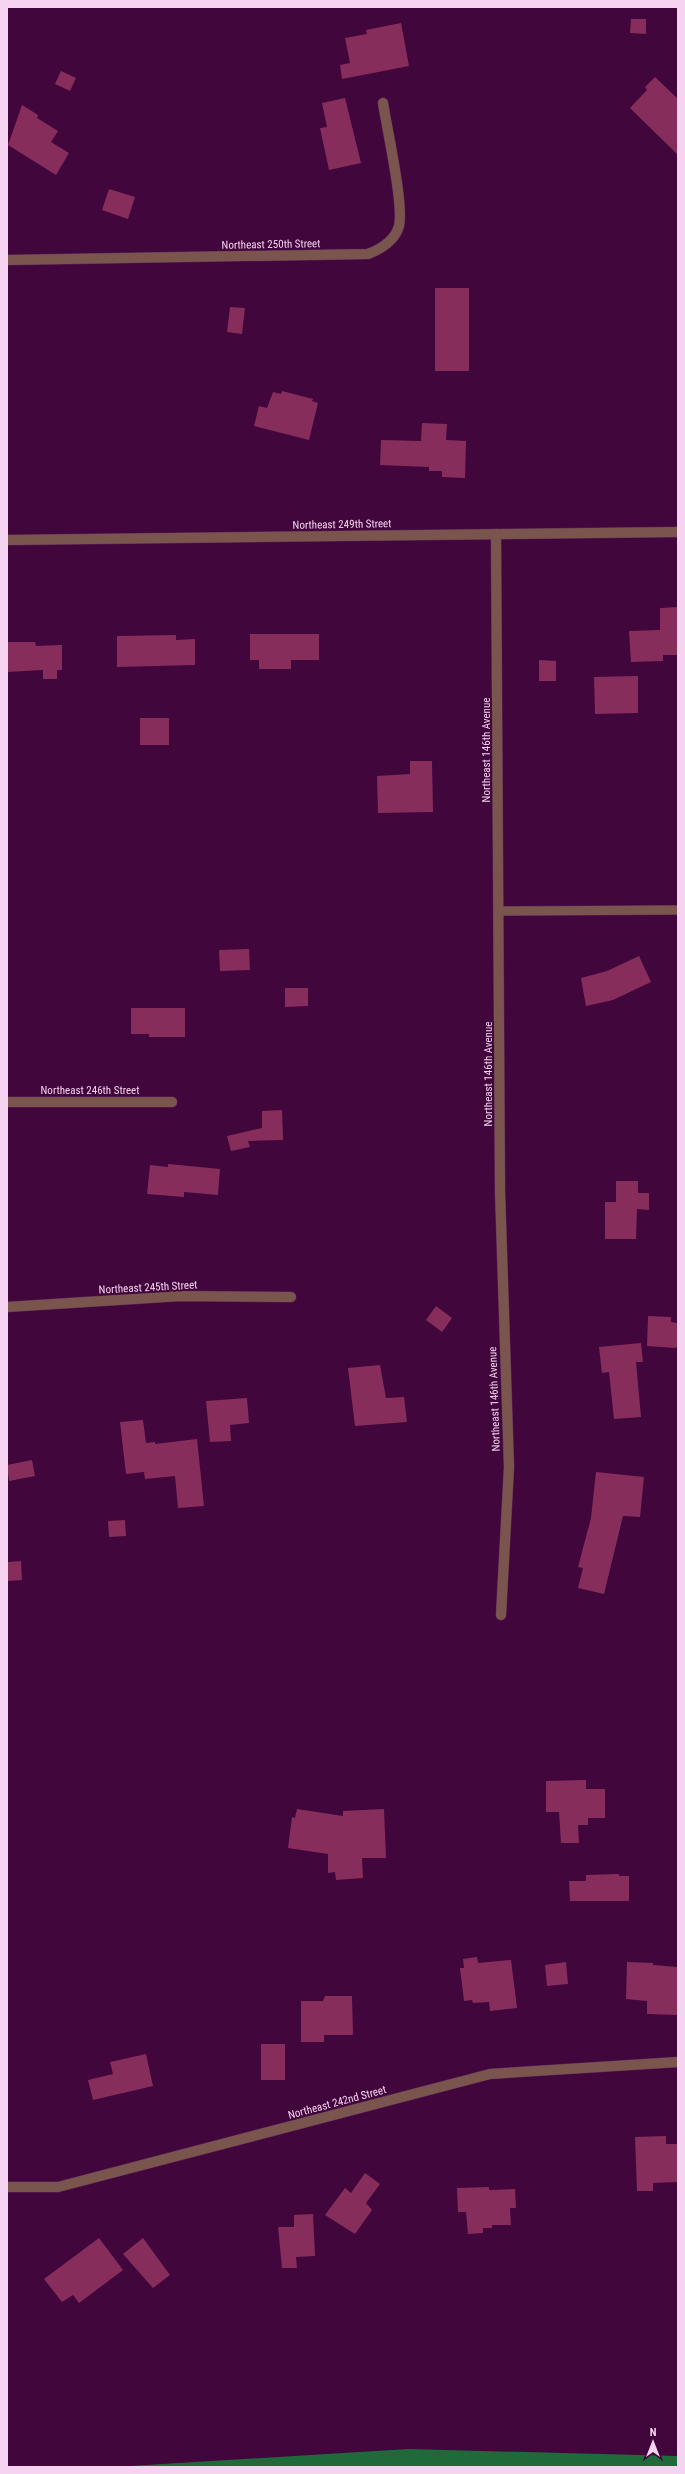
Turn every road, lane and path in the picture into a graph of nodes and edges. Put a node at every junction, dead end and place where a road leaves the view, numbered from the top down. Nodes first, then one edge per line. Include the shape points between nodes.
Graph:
1 (383, 103) dead end
2 (7, 260) edge
3 (678, 532) edge
4 (496, 534) junction
5 (7, 540) edge
6 (678, 910) edge
7 (499, 911) junction
8 (7, 1102) edge
9 (172, 1102) dead end
10 (291, 1297) dead end
11 (7, 1307) edge
12 (501, 1614) dead end
13 (678, 2062) edge
14 (7, 2187) edge

1 - 2 street, Northeast 250th Street via 399,200 399,226 384,248 368,254
3 - 4 street, Northeast 249th Street
4 - 5 street, Northeast 249th Street
4 - 7 street, Northeast 146th Avenue
6 - 7 lane
7 - 12 street, Northeast 146th Avenue via 500,1191 509,1467
8 - 9 street, Northeast 246th Street
10 - 11 street, Northeast 245th Street via 181,1296
13 - 14 street, Northeast 242nd Street via 490,2074 58,2187

